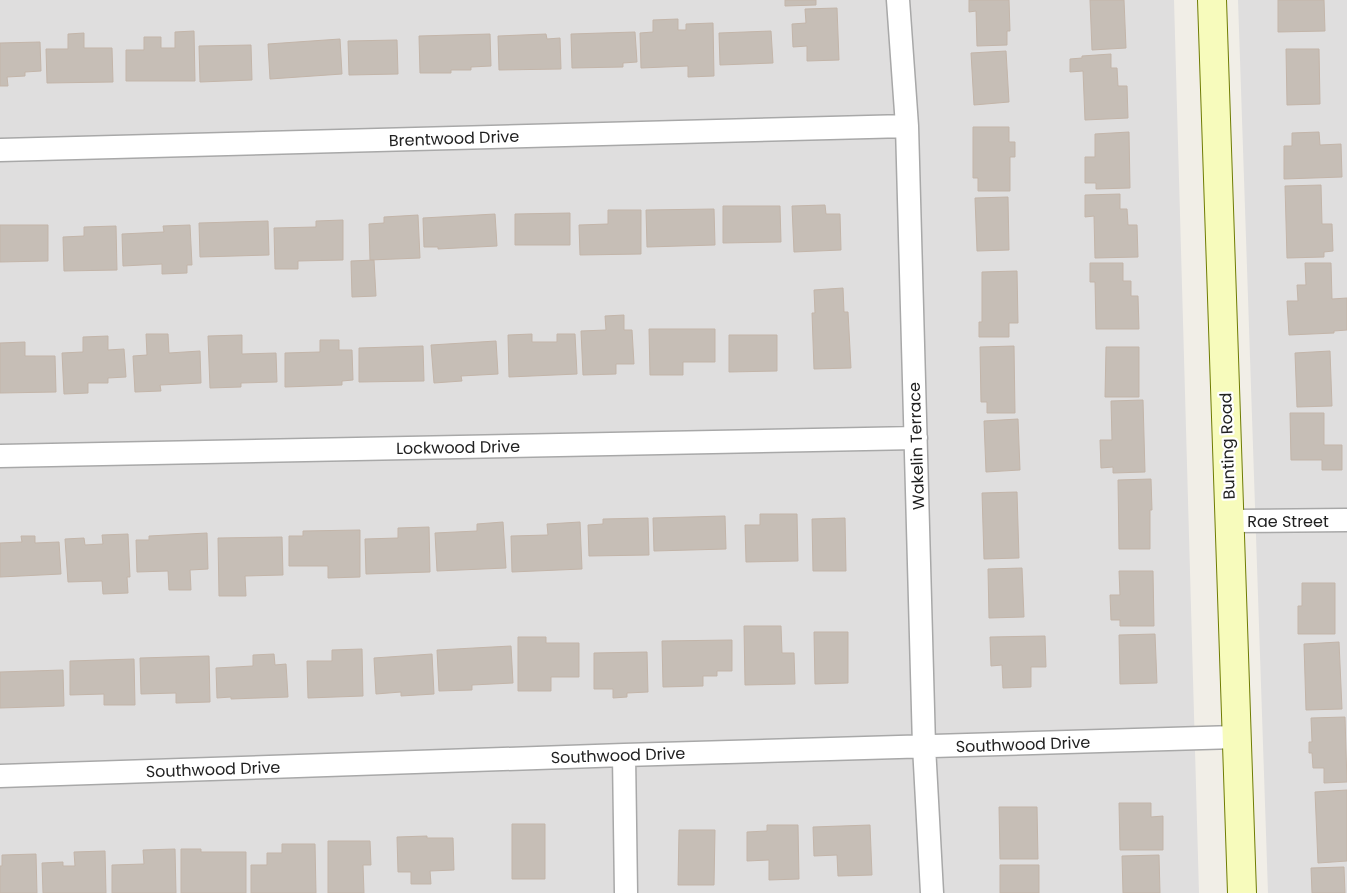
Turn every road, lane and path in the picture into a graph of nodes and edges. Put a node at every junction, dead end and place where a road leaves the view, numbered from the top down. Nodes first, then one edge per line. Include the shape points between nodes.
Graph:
1 (898, 0) edge
2 (1212, 0) edge
3 (907, 126) junction
4 (0, 150) edge
5 (916, 438) junction
6 (0, 456) edge
7 (1347, 520) edge
8 (1230, 521) junction
9 (1236, 738) junction
10 (924, 746) junction
11 (624, 755) junction
12 (0, 776) edge
13 (626, 893) edge
14 (932, 893) edge
15 (1242, 893) edge

1 - 3 street, Wakelin Terrace
2 - 8 main road, Bunting Road
3 - 4 street, Brentwood Drive
3 - 5 street, Wakelin Terrace
5 - 6 street, Lockwood Drive
5 - 10 street, Wakelin Terrace
7 - 8 street, Rae Street
8 - 9 main road, Bunting Road
9 - 10 street, Southwood Drive
9 - 15 main road, Bunting Road
10 - 11 street, Southwood Drive
10 - 14 street, Wakelin Terrace
11 - 12 street, Southwood Drive
11 - 13 street

